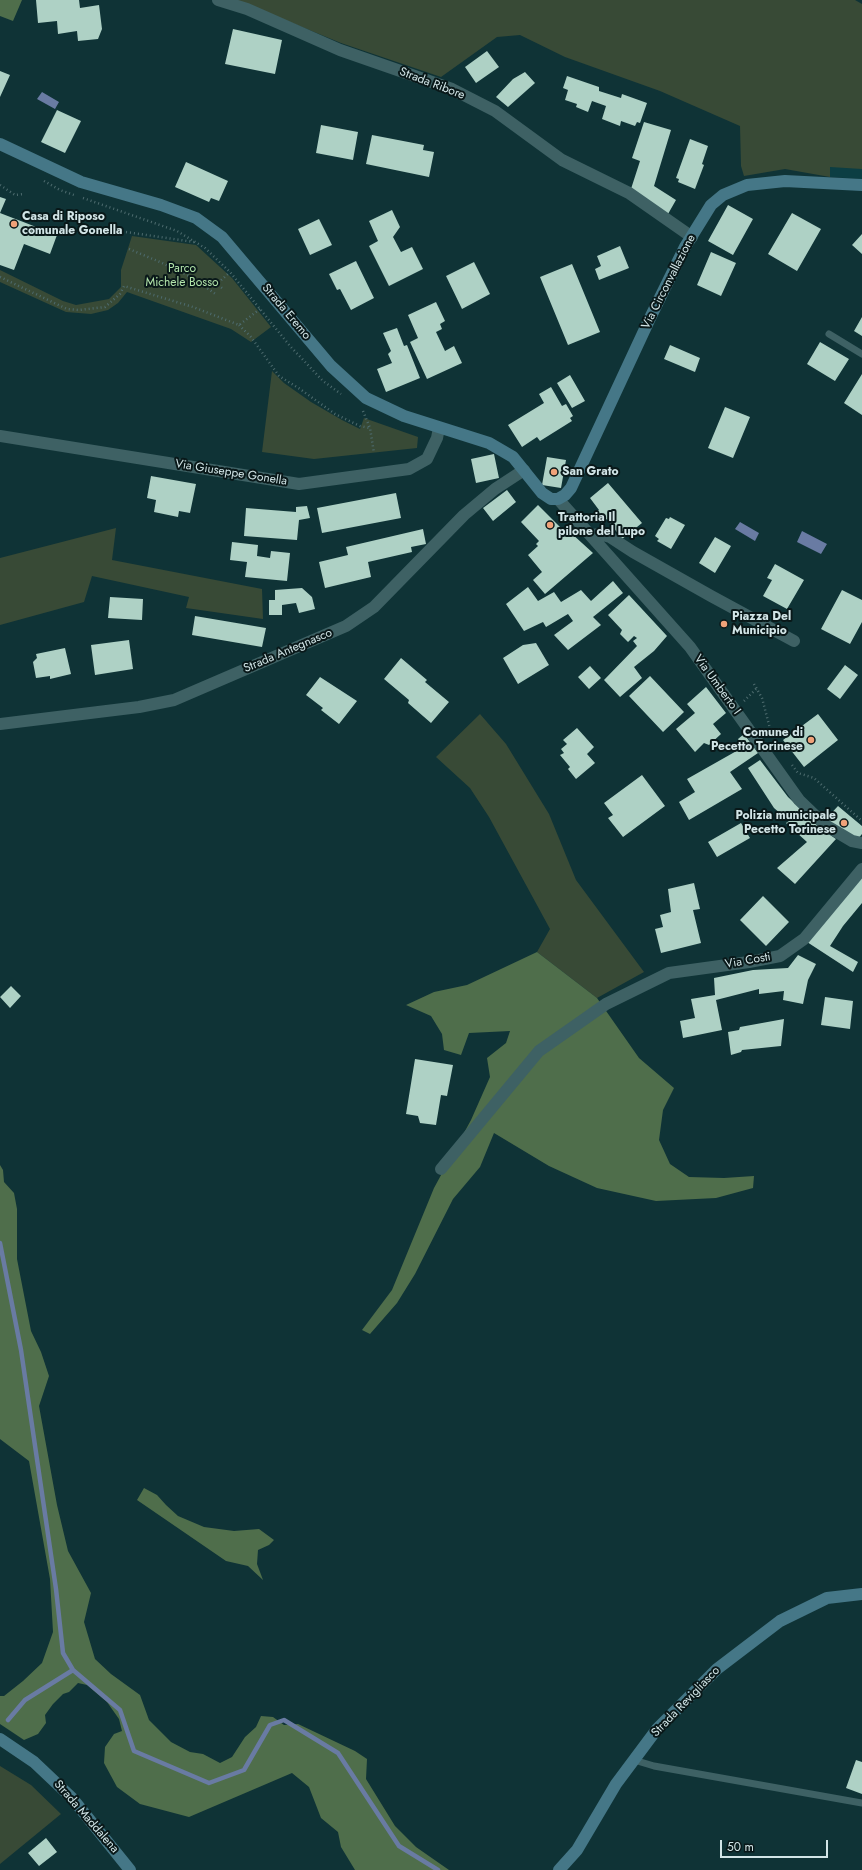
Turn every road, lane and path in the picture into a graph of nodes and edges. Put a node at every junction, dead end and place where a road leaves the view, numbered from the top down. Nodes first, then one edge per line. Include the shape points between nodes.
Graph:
1 (218, 0) edge
2 (0, 144) edge
3 (40, 178) dead end
4 (0, 185) edge
5 (862, 185) edge
6 (24, 194) dead end
7 (126, 232) dead end
8 (692, 237) junction
9 (197, 243) junction
10 (129, 249) dead end
11 (230, 272) junction
12 (0, 277) edge
13 (222, 288) dead end
14 (216, 295) dead end
15 (260, 309) junction
16 (239, 325) junction
17 (830, 334) dead end
18 (862, 354) edge
19 (345, 398) dead end
20 (368, 410) dead end
21 (370, 428) junction
22 (439, 428) junction
23 (0, 436) edge
24 (374, 453) dead end
25 (524, 470) junction
26 (558, 499) junction
27 (592, 535) junction
28 (794, 641) dead end
29 (754, 684) dead end
30 (756, 689) junction
31 (744, 700) dead end
32 (0, 724) edge
33 (774, 743) dead end
34 (789, 761) dead end
35 (862, 821) edge
36 (862, 843) edge
37 (862, 869) edge
38 (441, 1169) dead end
39 (862, 1594) edge
40 (0, 1739) edge
41 (634, 1760) junction
42 (862, 1803) edge
43 (130, 1870) edge
44 (559, 1870) edge

1 - 8 street, Strada Ribore via 247,9 340,50 452,89 495,111 562,160 628,194
2 - 22 main road, Strada Eremo via 81,182 162,205 196,218 222,237 331,366 366,398 404,416
3 - 9 path via 60,190 177,231
4 - 6 path via 16,195
5 - 8 main road, Via Circonvallazione via 785,181 747,185 723,195 711,205
7 - 9 path
8 - 26 main road, Via Circonvallazione via 651,316 571,488 566,495
9 - 11 path
10 - 14 path via 191,277
11 - 13 path via 217,284
11 - 15 path
12 - 16 path via 67,309 105,307 120,294 124,286 193,307
15 - 16 path
15 - 19 path via 323,381
16 - 21 path via 251,337 279,376 335,414
17 - 18 lane
20 - 21 path via 362,407
21 - 24 path
22 - 23 street, Via Giuseppe Gonella via 427,459 409,469 299,484
22 - 25 main road, Strada Eremo via 489,443 513,457
25 - 26 main road, Strada Eremo via 542,494 551,499
25 - 32 street, Strada Antegnasco via 495,489 464,515 374,607 346,626 174,700 131,708
26 - 27 street, Via Umberto I
27 - 28 street via 610,537
27 - 36 street, Via Umberto I via 690,647 799,800 825,825 852,841
29 - 30 path
30 - 31 path
30 - 33 path via 762,698
34 - 35 path via 798,773 814,778
37 - 38 street, Via Costi via 804,939 780,956 669,972 606,1004 539,1051
39 - 41 main road, Strada Revigliasco via 827,1598 780,1621 717,1669 657,1729
40 - 43 main road, Strada Maddalena via 34,1762 72,1798
41 - 42 lane via 654,1766
41 - 44 main road, Strada Revigliasco via 616,1784 576,1850

